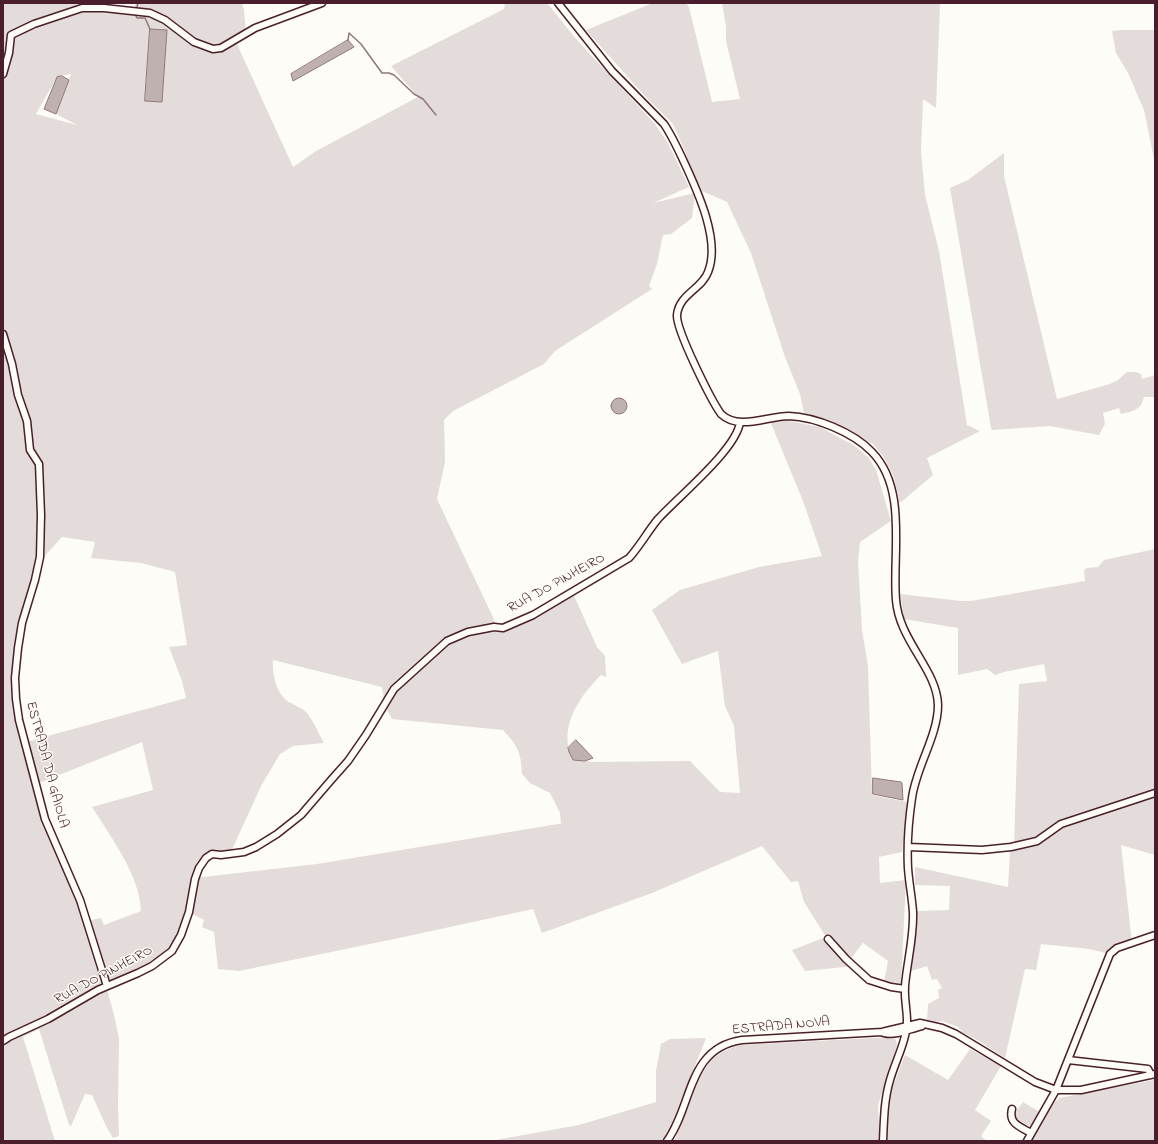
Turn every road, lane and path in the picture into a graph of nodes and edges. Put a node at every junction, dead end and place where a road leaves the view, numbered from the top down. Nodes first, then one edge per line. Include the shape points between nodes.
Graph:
1 (322, 3) edge
2 (558, 3) edge
3 (3, 74) edge
4 (3, 334) edge
5 (740, 422) junction
6 (1155, 793) edge
7 (909, 847) junction
8 (1155, 935) edge
9 (828, 939) dead end
10 (107, 986) junction
11 (904, 989) junction
12 (906, 1029) junction
13 (3, 1041) edge
14 (1068, 1060) junction
15 (1153, 1074) edge
16 (1056, 1090) junction
17 (1012, 1109) dead end
18 (1032, 1133) junction
19 (667, 1141) edge
20 (883, 1141) edge
21 (1027, 1141) edge

1 - 3 street via 254,28 221,48 213,49 194,42 165,20 150,13 82,8 11,34
2 - 5 street via 612,71 664,124 696,188 708,224 711,244 710,266 703,280 681,302 677,313 678,323 721,414 729,420
4 - 10 street, ESTRADA DA GAIOLA via 27,421 30,450 39,464 40,557 18,648 15,678 19,720 45,819 80,900
5 - 7 street via 789,416 828,425 848,434 869,449 887,477 896,518 898,613 905,633 932,679 938,704 935,724 913,788
5 - 10 street, RUA DO PINHEIRO via 737,434 727,449 658,520 628,558 533,614 503,628 494,627 468,632 447,641 428,657 394,689 348,761 301,815 256,847 221,856 212,854 206,858 199,868 189,912 172,951 152,966
6 - 7 street via 1062,824 1037,841 1011,847 982,850
7 - 11 street via 912,921
8 - 14 street via 1117,948 1110,954
9 - 11 street via 869,980
10 - 13 street, RUA DO PINHEIRO via 48,1020
11 - 12 street
12 - 16 street, ESTRADA NOVA via 927,1025 942,1028 1035,1082
12 - 19 street, ESTRADA NOVA via 892,1034 882,1032 751,1039 722,1046 708,1057 695,1076 678,1122
12 - 20 street via 885,1102
14 - 15 street via 1148,1069
14 - 16 street
15 - 16 street via 1081,1090
16 - 18 street
17 - 18 street via 1010,1115 1013,1122
18 - 21 street

